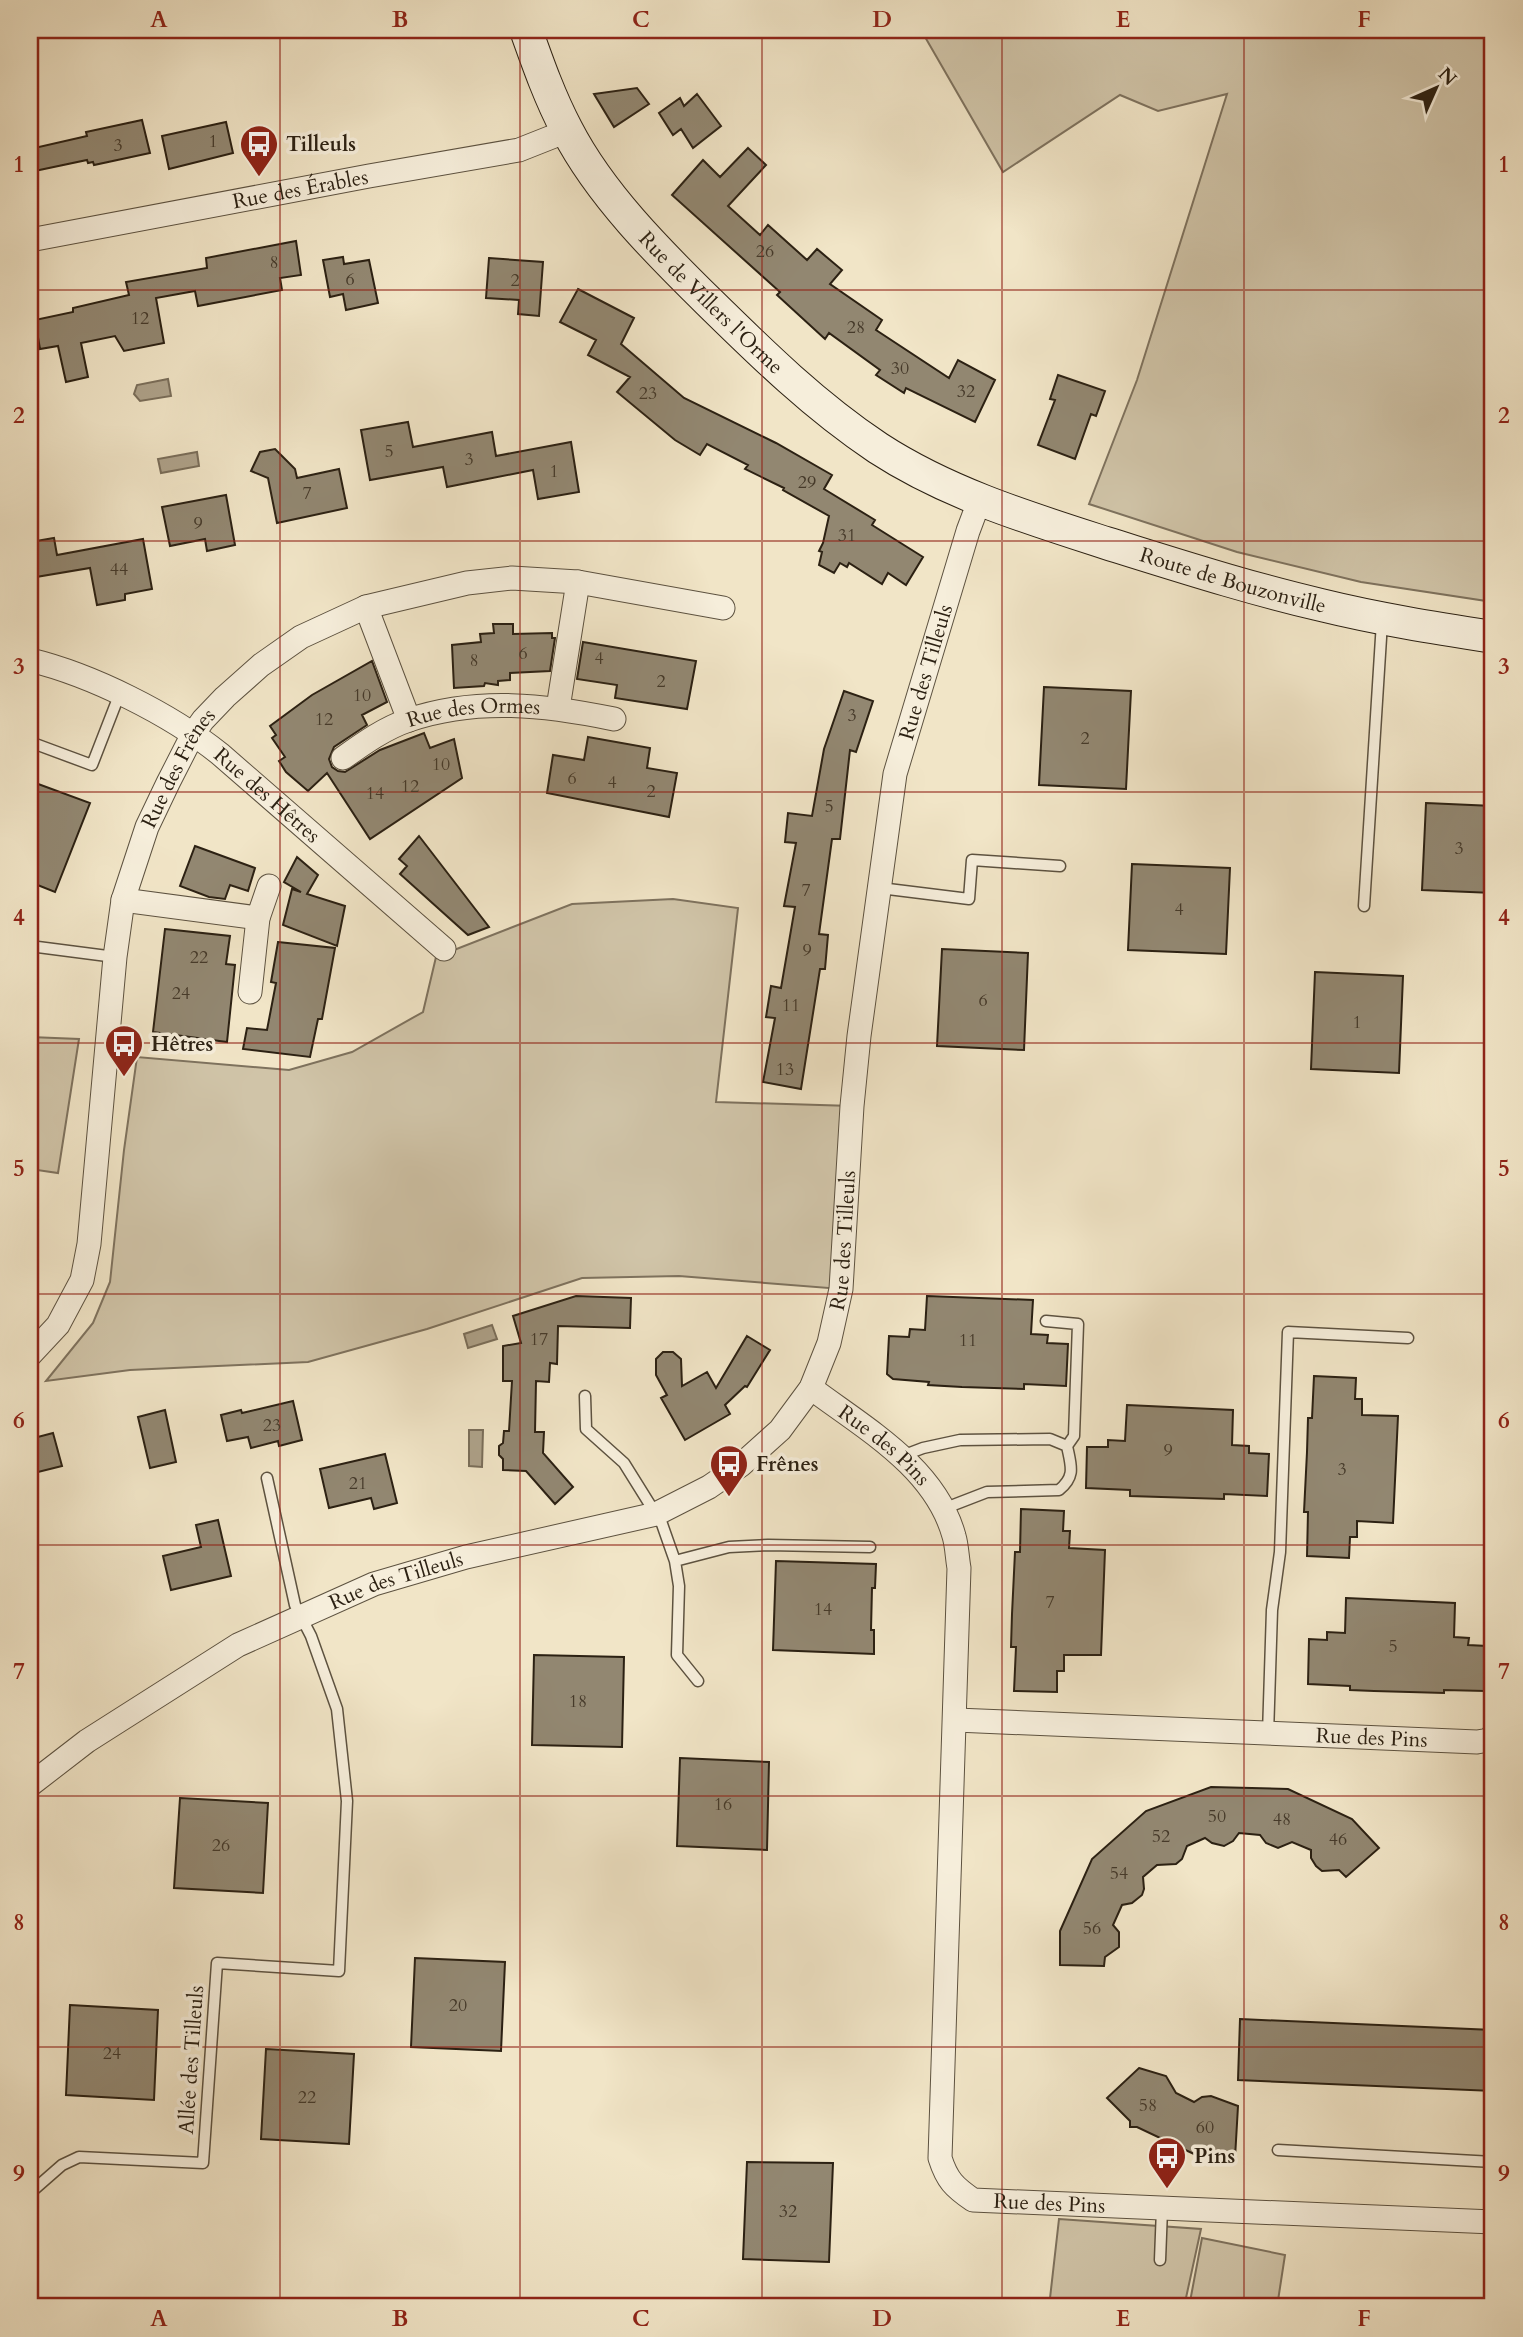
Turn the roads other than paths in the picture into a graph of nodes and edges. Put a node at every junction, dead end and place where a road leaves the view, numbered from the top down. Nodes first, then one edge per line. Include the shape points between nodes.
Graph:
1 (526, 30) edge
2 (567, 131) junction
3 (30, 240) edge
4 (980, 499) junction
5 (578, 582) junction
6 (366, 607) junction
7 (723, 608) dead end
8 (1382, 619) junction
9 (1493, 637) edge
10 (30, 660) edge
11 (120, 693) junction
12 (558, 708) junction
13 (614, 719) dead end
14 (409, 720) junction
15 (193, 734) junction
16 (30, 742) edge
17 (343, 758) dead end
18 (1060, 866) dead end
19 (270, 886) dead end
20 (880, 888) junction
21 (123, 900) junction
22 (1364, 906) dead end
23 (258, 918) junction
24 (30, 946) edge
25 (444, 949) dead end
26 (115, 957) junction
27 (250, 992) dead end
28 (1046, 1321) dead end
29 (1408, 1338) dead end
30 (30, 1355) edge
31 (811, 1388) junction
32 (586, 1396) dead end
33 (1067, 1446) junction
34 (902, 1456) junction
35 (267, 1478) dead end
36 (943, 1508) junction
37 (656, 1514) junction
38 (870, 1546) dead end
39 (675, 1561) junction
40 (301, 1617) junction
41 (698, 1681) dead end
42 (956, 1720) junction
43 (1268, 1734) junction
44 (1493, 1735) edge
45 (30, 1785) edge
46 (1278, 2150) dead end
47 (1493, 2162) edge
48 (30, 2193) edge
49 (1162, 2209) junction
50 (1493, 2222) edge
51 (1160, 2260) dead end

1 - 2 main road, Rue de Villers l'Orme
2 - 3 street, Rue des Érables via 519,150
2 - 4 main road, Rue de Villers l'Orme via 595,177 624,211 779,371 880,449
4 - 8 main road, Route de Bouzonville via 1238,583
4 - 20 street, Rue des Tilleuls via 895,774
5 - 6 street, Rue des Frênes via 512,578 467,583
5 - 7 street, Rue des Frênes
5 - 12 street
6 - 14 street
6 - 15 street, Rue des Frênes via 301,637 261,665
8 - 9 main road, Route de Bouzonville
8 - 22 lane
10 - 11 street, Rue des Hêtres
11 - 15 street, Rue des Hêtres
11 - 16 lane via 92,765
12 - 13 street, Rue des Ormes
12 - 14 street, Rue des Ormes via 488,705
14 - 17 street, Rue des Ormes
15 - 21 street, Rue des Frênes via 147,827
15 - 25 street, Rue des Hêtres
18 - 20 lane via 972,860 969,899
19 - 23 street
20 - 31 street, Rue des Tilleuls via 852,1106 841,1289 829,1343
21 - 23 street
21 - 26 street, Rue des Frênes
23 - 27 street
24 - 26 lane
26 - 30 street, Rue des Frênes via 82,1280 58,1325
28 - 33 lane via 1078,1324 1074,1436
29 - 43 lane via 1288,1332
31 - 34 street, Rue des Pins
31 - 37 street, Rue des Tilleuls via 780,1430 741,1465
32 - 37 lane via 586,1429 624,1463
33 - 34 lane via 1050,1439 960,1440
33 - 36 lane via 1072,1471 1059,1490 988,1492
34 - 36 street, Rue des Pins
35 - 40 lane, Rue des Tilleuls
36 - 42 street, Rue des Pins via 959,1568
37 - 39 lane
37 - 40 street, Rue des Tilleuls via 466,1557 374,1584
38 - 39 lane via 729,1547
39 - 41 lane via 677,1655
40 - 45 street, Rue des Tilleuls via 238,1645 165,1690
40 - 48 lane, Allée des Tilleuls via 337,1709 347,1801 339,1971 217,1963 204,2163 79,2157 62,2165
42 - 43 street, Rue des Pins
42 - 49 street, Rue des Pins via 940,2158 946,2177 973,2200
43 - 44 street, Rue des Pins via 1477,1742
46 - 47 lane
49 - 50 street, Rue des Pins
49 - 51 lane

